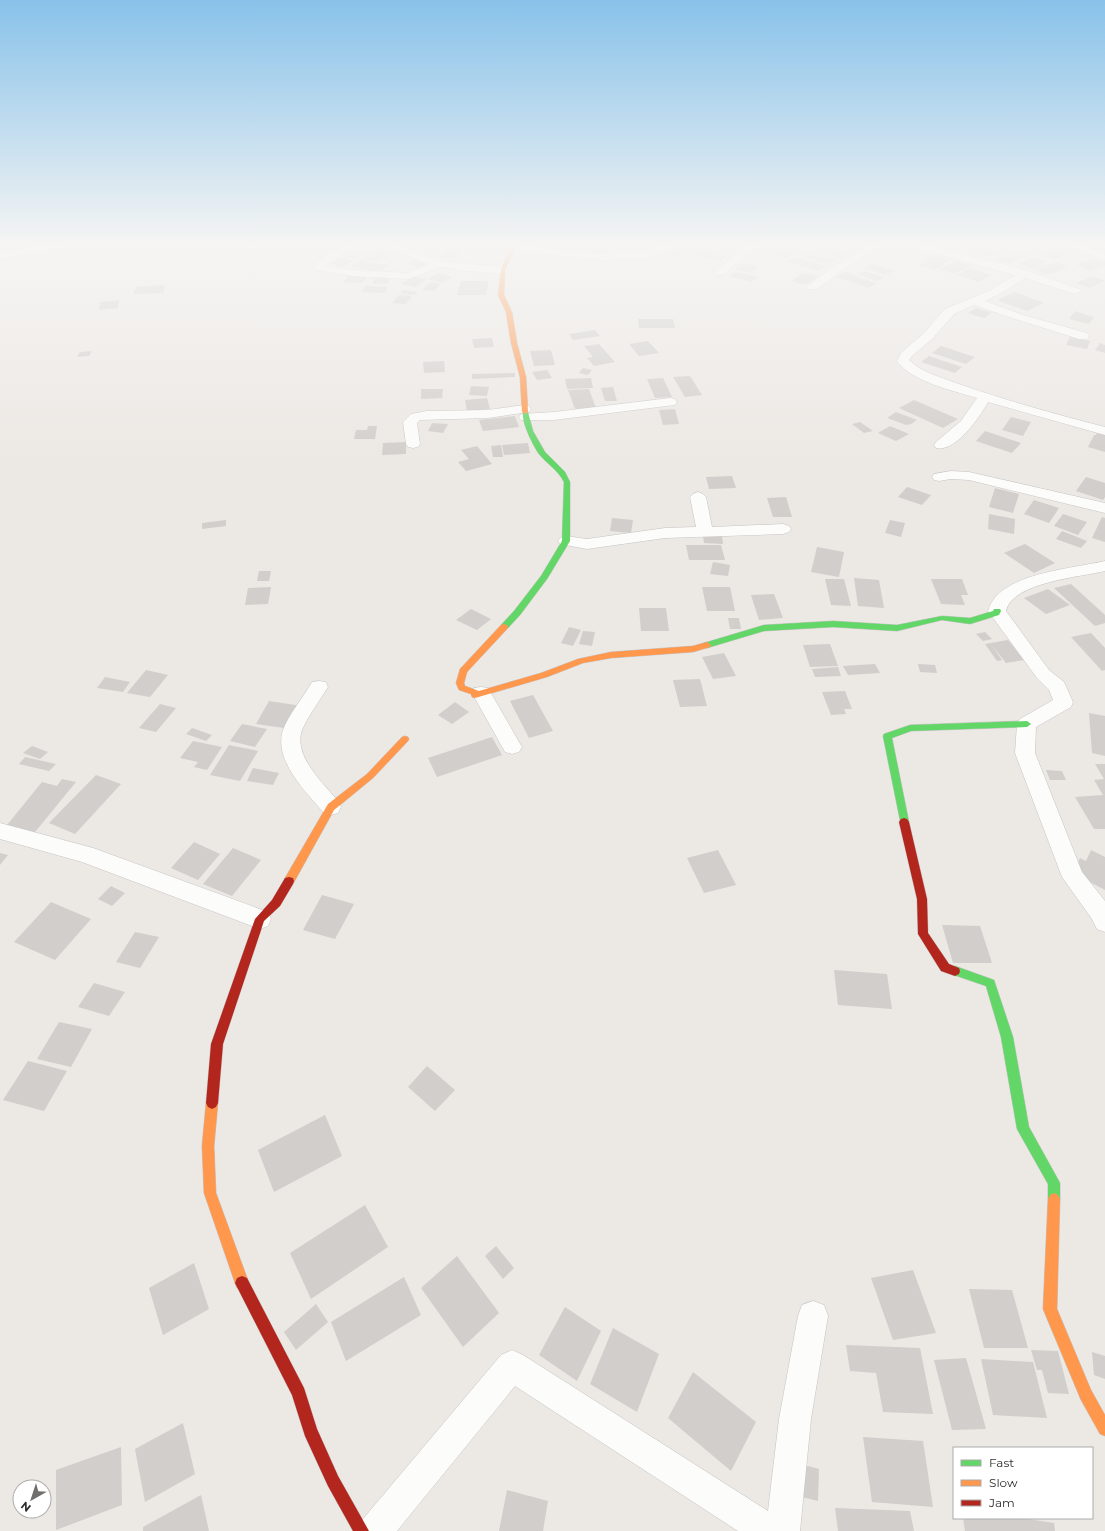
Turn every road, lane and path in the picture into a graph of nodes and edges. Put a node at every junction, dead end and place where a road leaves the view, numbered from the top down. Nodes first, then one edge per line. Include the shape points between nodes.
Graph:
1 (510, 317) edge
2 (943, 317) edge
3 (1021, 317) edge
4 (1083, 336) dead end
5 (984, 397) junction
6 (670, 402) dead end
7 (525, 413) junction
8 (1105, 431) edge
9 (413, 444) dead end
10 (941, 445) dead end
11 (939, 477) dead end
12 (698, 497) dead end
13 (1105, 508) edge
14 (783, 529) dead end
15 (705, 532) junction
16 (566, 541) junction
17 (1105, 566) edge
18 (997, 611) junction
19 (319, 687) dead end
20 (481, 692) junction
21 (1027, 724) junction
22 (406, 739) dead end
23 (512, 747) dead end
24 (331, 807) junction
25 (0, 831) edge
26 (260, 919) junction
27 (1105, 922) edge
28 (813, 1316) dead end
29 (1105, 1429) edge
30 (361, 1531) edge
31 (375, 1531) edge
32 (769, 1531) edge
33 (783, 1531) edge

1 - 7 street via 523,377
2 - 5 street via 931,334 907,355 903,362 917,372
3 - 4 street
5 - 8 street via 1044,416
5 - 10 street via 970,422
6 - 7 street via 554,416
7 - 9 street via 416,417 410,422
7 - 16 street via 530,432 542,453 563,473 567,482
11 - 13 street via 969,476
12 - 15 street
14 - 15 street
15 - 16 street via 665,533 587,544
16 - 20 street via 544,577 517,613 463,671 460,686 476,693 475,695
17 - 18 street via 1026,584 1006,595
18 - 20 street via 970,621 942,618 897,628 833,624 764,628 693,648 611,655 581,661 544,675
18 - 21 street via 1043,674 1057,688 1064,702
19 - 24 street via 293,729 290,742 300,771
20 - 23 street
21 - 27 street via 1025,753 1073,877
21 - 29 street via 910,728 887,736 922,899 923,934 945,968 990,983 1007,1037 1023,1129 1054,1183 1050,1309 1086,1395
22 - 24 street via 370,776
24 - 26 street via 276,903
25 - 26 street via 85,854
26 - 30 street via 217,1044 208,1146 210,1193 244,1288 299,1393 310,1432
28 - 33 street via 795,1419
31 - 32 street via 512,1366

